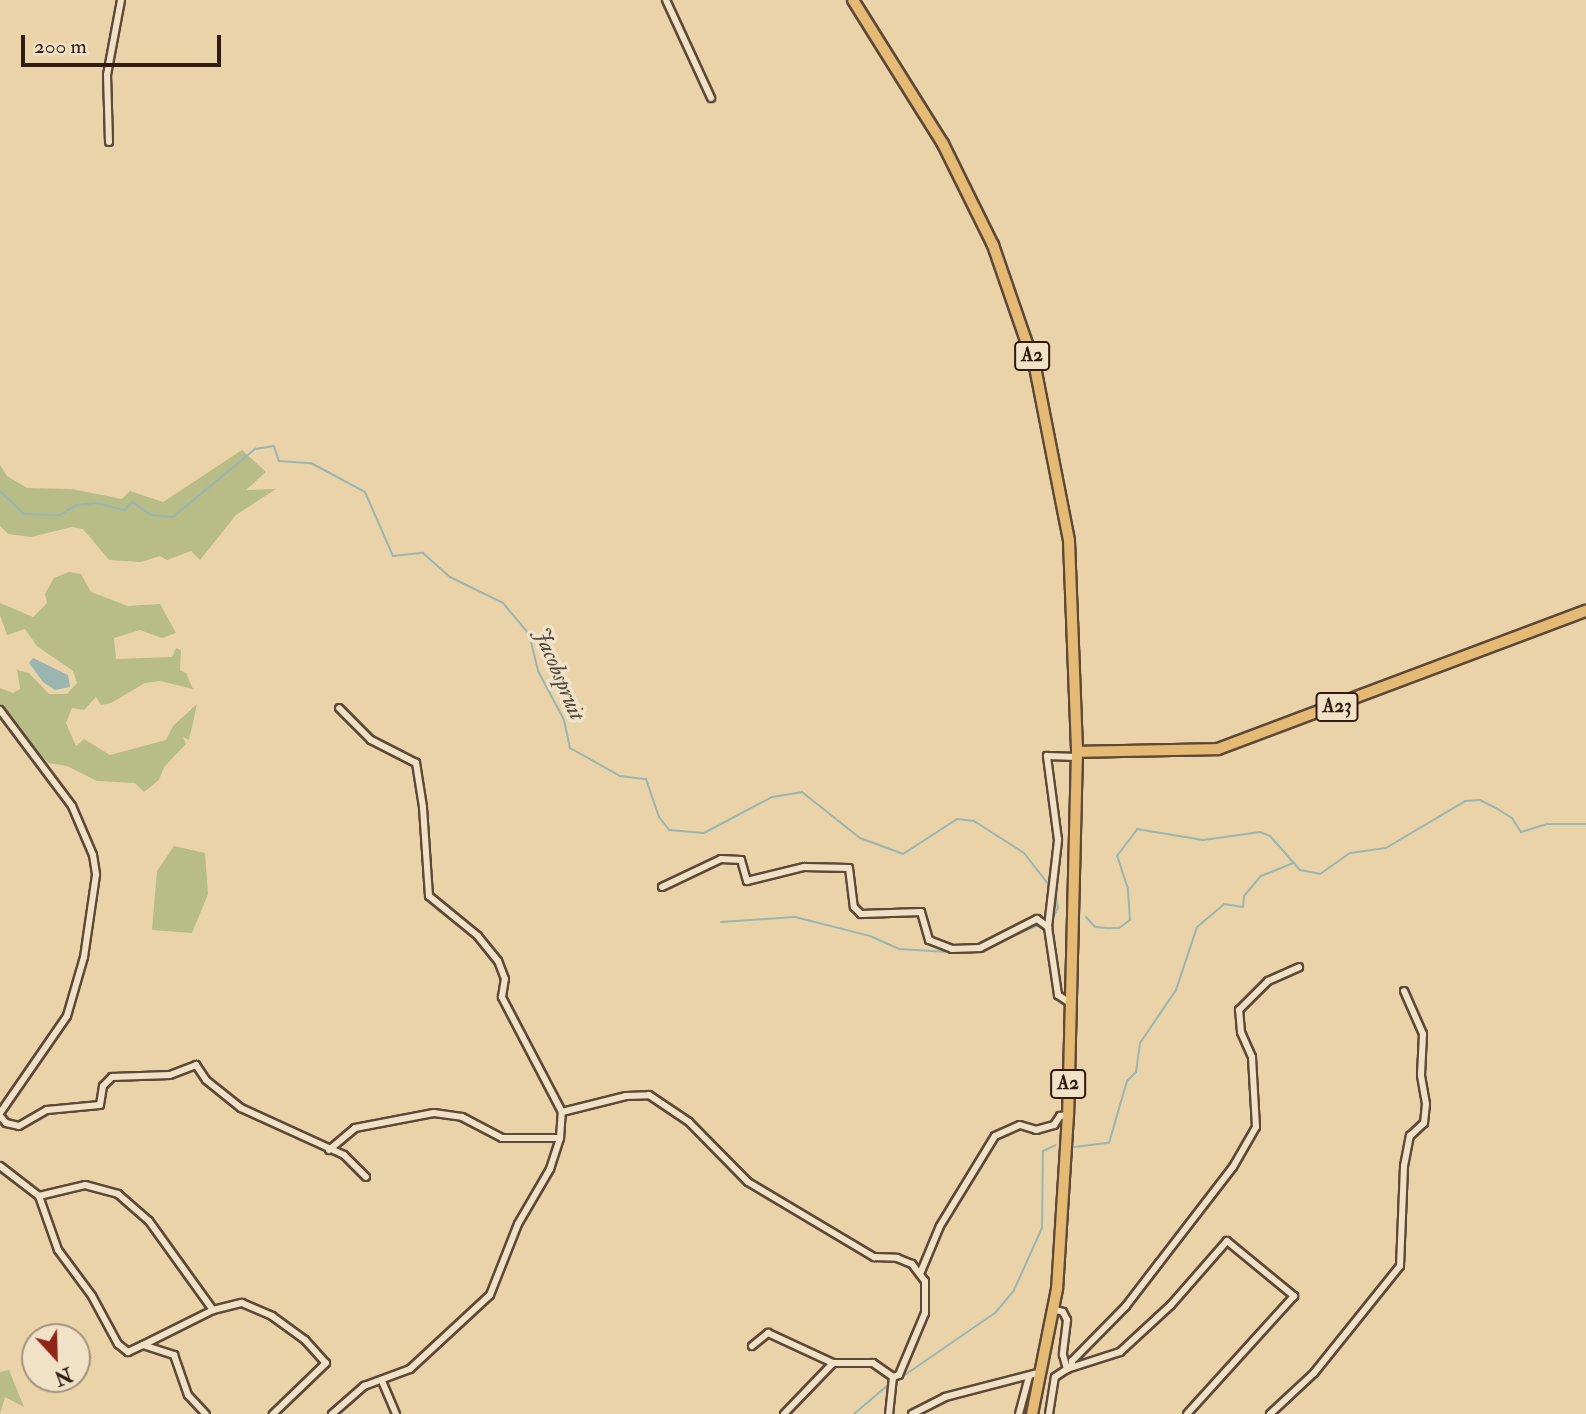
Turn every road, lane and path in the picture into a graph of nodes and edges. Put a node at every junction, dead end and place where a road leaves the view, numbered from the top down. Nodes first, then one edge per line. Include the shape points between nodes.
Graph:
1 (121, 0) edge
2 (666, 0) edge
3 (853, 0) edge
4 (710, 98) dead end
5 (109, 142) dead end
6 (1586, 611) edge
7 (339, 708) dead end
8 (0, 710) edge
9 (1077, 754) junction
10 (662, 887) dead end
11 (1048, 927) junction
12 (1299, 967) dead end
13 (1404, 991) dead end
14 (1070, 1003) junction
15 (562, 1112) junction
16 (0, 1115) edge
17 (1068, 1115) junction
18 (560, 1138) junction
19 (329, 1150) junction
20 (0, 1166) edge
21 (366, 1177) dead end
22 (39, 1196) junction
23 (920, 1274) junction
24 (1053, 1309) junction
25 (212, 1310) junction
26 (144, 1345) junction
27 (751, 1346) dead end
28 (833, 1363) junction
29 (1070, 1368) junction
30 (1042, 1372) junction
31 (1029, 1376) junction
32 (893, 1377) junction
33 (382, 1381) junction
34 (206, 1414) edge
35 (273, 1414) edge
36 (332, 1414) edge
37 (396, 1414) edge
38 (784, 1414) edge
39 (889, 1414) edge
40 (912, 1414) edge
41 (1019, 1414) edge
42 (1032, 1414) edge
43 (1048, 1414) edge
44 (1187, 1414) edge
45 (1270, 1414) edge

1 - 5 street via 107,75
2 - 4 street
3 - 9 main road, A2 via 920,104 977,210 1035,367 1069,541
6 - 9 main road, A23 via 1218,749
7 - 15 street via 371,740 416,763 424,807 429,897 478,936 498,961 505,979 502,997
8 - 16 street via 72,806 93,855 96,875 79,978 67,1016
9 - 11 street via 1047,756 1058,841
9 - 14 main road, A2
10 - 11 street via 721,859 741,860 747,880 804,867 849,868 854,907 861,914 922,912 929,940 938,947 979,948 1037,919
11 - 14 street via 1058,995
12 - 29 street via 1268,981 1240,1010 1241,1032 1252,1057 1256,1127 1233,1167 1126,1306
13 - 45 street via 1423,1034 1421,1075 1426,1104 1424,1123 1410,1136 1404,1166 1400,1266 1314,1373
14 - 17 main road, A2
15 - 18 street
15 - 23 street via 649,1095 689,1122 748,1182 874,1257 897,1258
16 - 19 street via 6,1123 19,1126 47,1110 100,1105 103,1086 112,1077 170,1075 196,1065 206,1080 241,1108
17 - 23 street via 1060,1116 1054,1125 1036,1130 1020,1125 995,1136 940,1226
17 - 24 main road, A2 via 1064,1218
18 - 19 street via 502,1138 462,1117 434,1113 355,1128
18 - 33 street via 490,1295 410,1369
19 - 21 street via 344,1156
20 - 22 street
22 - 25 street via 85,1185 118,1194 149,1221
22 - 26 street via 58,1250 92,1296 118,1344 128,1352
23 - 32 street via 925,1281 925,1313 899,1375
24 - 29 street via 1063,1312 1067,1320 1063,1355
24 - 30 main road, A2
25 - 26 street
25 - 35 street via 242,1303 305,1340 326,1363
26 - 34 street via 166,1350 178,1359 188,1395
27 - 28 street via 768,1332
28 - 32 street via 873,1363
28 - 38 street
29 - 43 street via 1055,1377
29 - 44 street via 1120,1352 1171,1305 1227,1241 1294,1296
30 - 31 street
30 - 42 main road, A2
31 - 40 street via 945,1396
31 - 41 street
32 - 39 street
33 - 36 street via 364,1386
33 - 37 street

